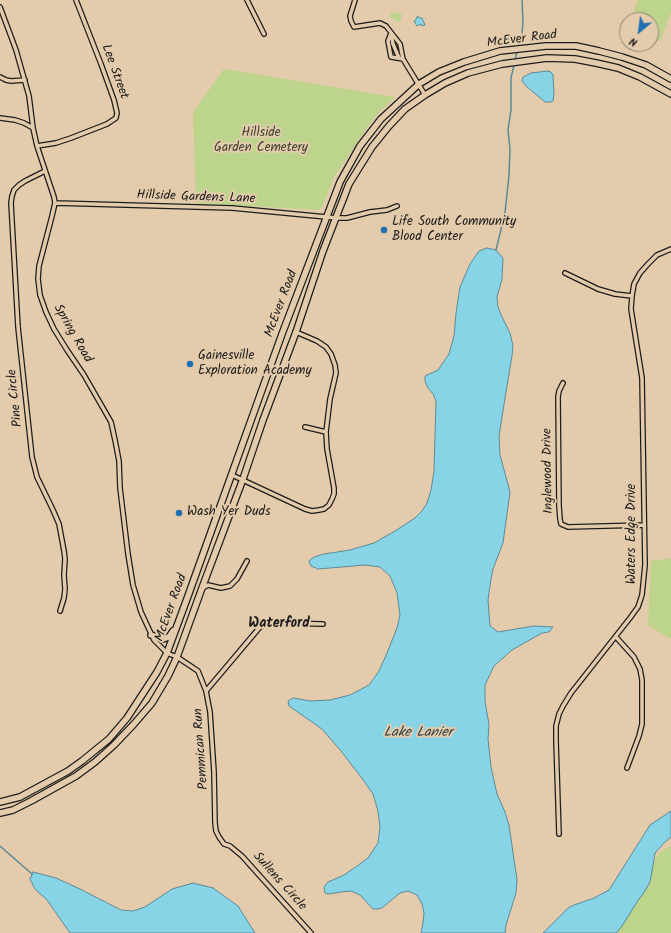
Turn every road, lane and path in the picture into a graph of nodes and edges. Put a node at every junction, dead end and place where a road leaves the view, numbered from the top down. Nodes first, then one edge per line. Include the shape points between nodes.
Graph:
1 (76, 0) edge
2 (247, 0) edge
3 (355, 0) edge
4 (0, 7) edge
5 (391, 33) junction
6 (264, 34) dead end
7 (401, 58) junction
8 (0, 77) edge
9 (671, 79) edge
10 (25, 80) junction
11 (419, 84) junction
12 (671, 94) edge
13 (425, 95) junction
14 (0, 118) edge
15 (33, 128) junction
16 (37, 146) junction
17 (46, 172) junction
18 (55, 203) junction
19 (397, 206) dead end
20 (327, 217) junction
21 (337, 218) junction
22 (671, 250) edge
23 (565, 273) dead end
24 (632, 296) junction
25 (296, 332) junction
26 (563, 383) dead end
27 (305, 427) dead end
28 (326, 432) junction
29 (232, 475) junction
30 (243, 479) junction
31 (644, 525) junction
32 (247, 561) dead end
33 (202, 588) junction
34 (188, 596) junction
35 (60, 611) dead end
36 (323, 624) dead end
37 (151, 635) junction
38 (616, 637) junction
39 (167, 653) junction
40 (177, 657) junction
41 (206, 691) junction
42 (628, 768) dead end
43 (0, 802) edge
44 (0, 813) edge
45 (558, 834) dead end
46 (230, 846) joint
47 (311, 933) edge

1 - 16 street, Lee Street via 102,64 114,100 116,118 108,124 71,138
2 - 6 street
3 - 5 street via 350,16 354,27 380,23
4 - 10 street, Spring Road
5 - 7 street via 393,44
5 - 7 street via 388,41 391,57
7 - 11 street
8 - 10 street via 11,81
9 - 11 main road, McEver Road via 646,65 599,50 576,46 546,46 500,51 439,72
10 - 15 street, Spring Road
11 - 13 street
11 - 20 main road, McEver Road via 381,119 360,146 340,182
12 - 13 main road, McEver Road via 618,68 575,59 547,58 502,64 468,73
13 - 21 main road, McEver Road via 406,109 372,147 349,184
14 - 15 street via 16,120
15 - 16 street, Spring Road
16 - 17 street, Spring Road
17 - 18 street, Spring Road
17 - 35 street, Pine Circle via 18,185 11,203 18,327 32,457 41,488 59,524 65,559 65,590
18 - 20 street, Hillside Gardens Lane via 232,208
18 - 37 street, Spring Road via 39,266 40,295 54,329 84,375 110,422 116,440 133,585 140,612
19 - 21 street, Hillside Gardens Lane
20 - 21 street, Hillside Gardens Lane
20 - 29 main road, McEver Road
21 - 25 main road, McEver Road via 323,251
22 - 24 street, Waters Edge Drive via 657,255 640,273 634,284
23 - 24 street via 615,294
24 - 31 street, Waters Edge Drive via 631,309 642,378
25 - 28 street via 326,347 335,365 336,373
25 - 30 main road, McEver Road
26 - 31 street, Inglewood Drive via 558,397 561,524
27 - 28 street
28 - 30 street via 327,455 334,488 329,505 324,508 312,511 305,509
29 - 30 street
29 - 34 main road, McEver Road
30 - 33 main road, McEver Road
31 - 38 street, Waters Edge Drive via 645,565 642,595 638,607
32 - 33 street via 238,579 230,586 221,588 208,585
33 - 40 main road, McEver Road
34 - 37 main road via 169,637 163,639
34 - 39 main road, McEver Road
36 - 41 street via 280,623 260,627
37 - 39 street, Spring Road
38 - 42 street via 634,657 642,680 642,724
38 - 45 street, Waters Edge Drive via 571,693 559,714 556,726
39 - 40 street, Spring Road
39 - 43 main road, McEver Road via 127,718 109,739 68,771 20,797
40 - 41 street, Pemmican Run via 198,671
40 - 44 main road, McEver Road via 152,702 134,724 95,762 38,798
41 - 46 street, Pemmican Run via 210,712 216,831 224,844
46 - 47 street, Sullens Circle

